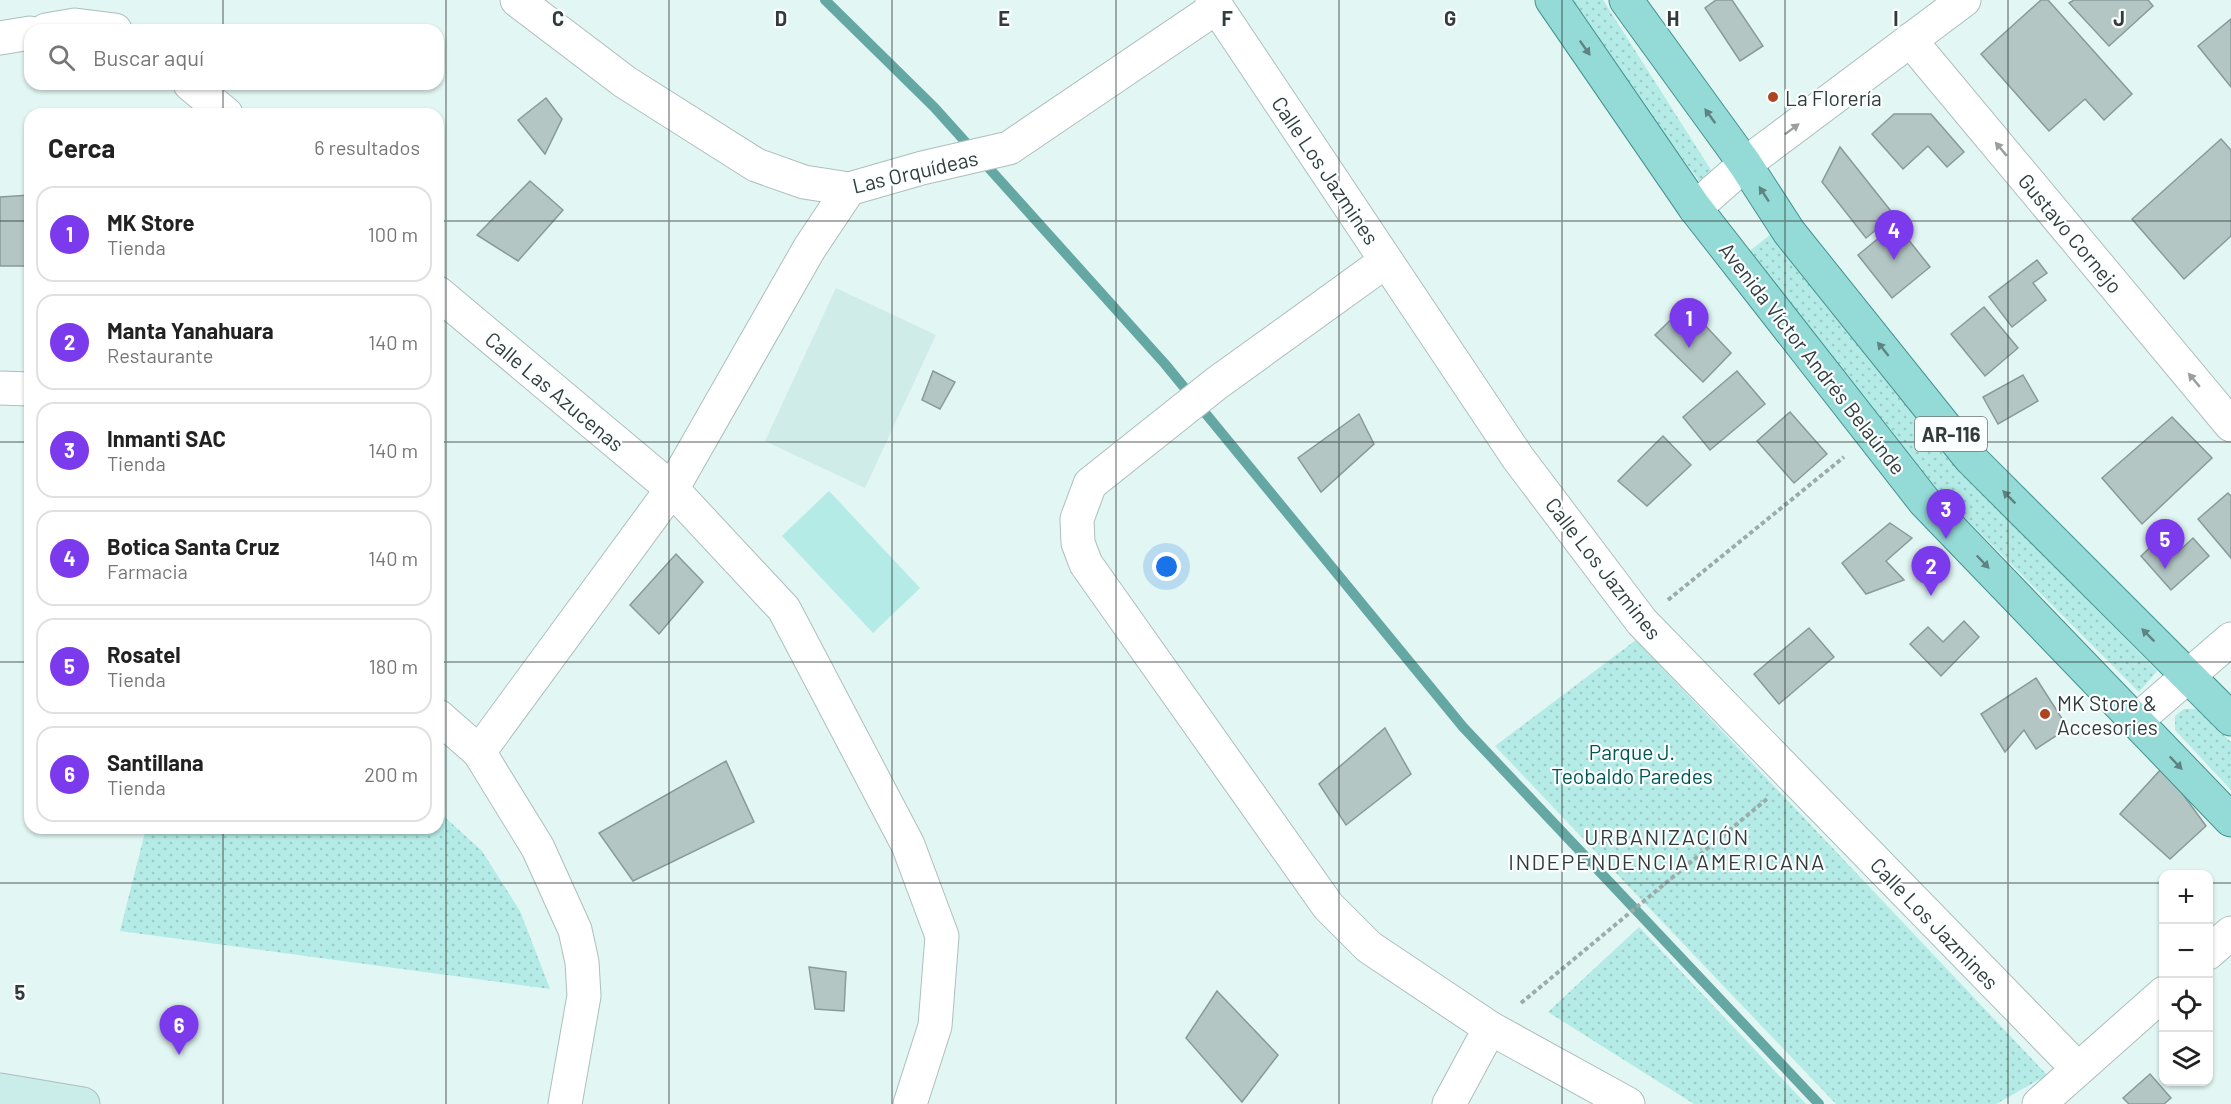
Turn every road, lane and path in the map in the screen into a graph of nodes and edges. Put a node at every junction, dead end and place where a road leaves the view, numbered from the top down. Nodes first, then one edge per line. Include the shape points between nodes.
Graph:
1 (517, 0) edge
2 (1552, 0) edge
3 (1626, 0) edge
4 (1964, 0) edge
5 (1214, 3) edge
6 (24, 34) edge
7 (0, 38) edge
8 (1910, 40) junction
9 (197, 90) edge
10 (219, 108) edge
11 (1745, 164) junction
12 (849, 189) junction
13 (1695, 208) junction
14 (1386, 261) junction
15 (444, 298) edge
16 (0, 388) edge
17 (24, 389) edge
18 (2231, 425) edge
19 (1873, 434) junction
20 (672, 489) junction
21 (1642, 622) junction
22 (2231, 639) edge
23 (2189, 676) junction
24 (2231, 718) edge
25 (444, 721) edge
26 (2136, 721) junction
27 (479, 752) junction
28 (1793, 777) junction
29 (2231, 820) edge
30 (2231, 933) edge
31 (2213, 949) edge
32 (2159, 997) edge
33 (1490, 1028) junction
34 (2078, 1070) junction
35 (0, 1090) edge
36 (83, 1104) edge
37 (565, 1104) edge
38 (910, 1104) edge
39 (1449, 1104) edge
40 (1628, 1104) edge
41 (2039, 1104) edge

1 - 12 street, Las Orquídeas via 625,82 756,165 804,183
2 -> 13 main road, Avenida Víctor Andrés Belaúnde / AR-116
11 -> 3 main road, AR-116
4 - 8 street
5 - 12 street, Las Orquídeas via 1009,148
5 - 14 street, Calle Los Jazmines
6 - 7 street
11 -> 8 street
18 -> 8 street, Gustavo Cornejo
9 - 10 street
11 - 13 street
23 -> 11 main road, AR-116 via 1970,458 1789,232
12 - 20 street via 809,249
13 - 19 main road, Avenida Víctor Andrés Belaúnde / AR-116
14 - 21 street, Calle Los Jazmines via 1518,458
14 - 33 street via 1170,418 1090,484 1077,519 1078,543 1086,564 1328,906 1369,947
15 - 20 street, Calle Las Azucenas
16 - 17 street
19 - 21 path
19 -> 26 main road, Avenida Víctor Andrés Belaúnde / AR-116 via 1924,501
20 - 27 street
20 - 38 street, Calle Las Azucenas via 784,609 908,844 942,936 935,1026
21 - 28 street, Calle Los Jazmines
22 - 23 street
23 - 24 main road, AR-116
23 - 26 street
25 - 27 street
26 -> 29 main road, Avenida Víctor Andrés Belaúnde / AR-116
27 - 37 street via 538,848 575,930 584,996
28 - 33 path
28 - 34 street, Calle Los Jazmines
30 - 31 street
32 - 34 street
33 - 39 street
33 - 40 street
34 - 41 street
35 - 36 main road

